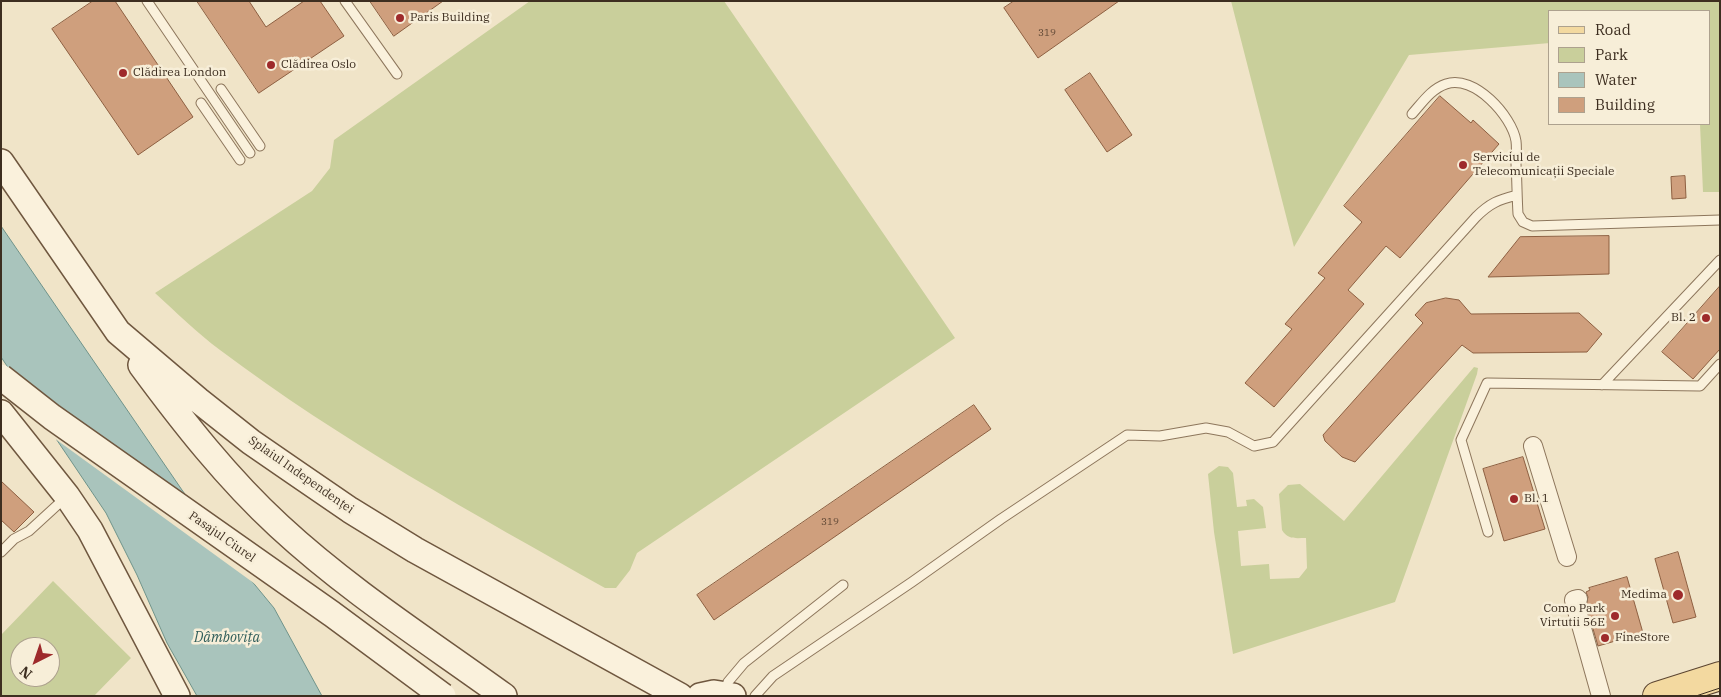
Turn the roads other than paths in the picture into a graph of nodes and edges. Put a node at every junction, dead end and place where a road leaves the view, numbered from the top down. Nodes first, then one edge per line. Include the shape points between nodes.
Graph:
1 (147, 1) edge
2 (345, 1) edge
3 (397, 74) dead end
4 (221, 89) dead end
5 (201, 103) dead end
6 (1412, 114) dead end
7 (260, 146) dead end
8 (250, 153) dead end
9 (240, 160) dead end
10 (1, 162) edge
11 (1517, 196) junction
12 (1720, 220) edge
13 (1720, 260) edge
14 (118, 332) junction
15 (1720, 364) edge
16 (1, 377) edge
17 (1602, 385) junction
18 (3, 419) edge
19 (1533, 446) dead end
20 (67, 496) junction
21 (1488, 532) dead end
22 (1, 552) edge
23 (1567, 557) dead end
24 (844, 585) dead end
25 (1578, 599) dead end
26 (412, 673) junction
27 (1720, 676) edge
28 (729, 695) edge
29 (176, 696) edge
30 (432, 696) edge
31 (443, 696) edge
32 (504, 696) edge
33 (680, 696) edge
34 (700, 696) edge
35 (755, 696) edge
36 (1600, 696) edge
37 (1657, 696) edge

1 - 8 lane
2 - 3 lane
4 - 7 lane
5 - 9 lane
6 - 11 lane via 1434,89 1448,83 1463,83 1489,98 1503,113 1516,141
10 - 14 main road, Splaiul Independenței
11 - 12 lane via 1518,214 1523,222 1532,226
11 - 35 lane via 1489,204 1476,217 1273,442 1254,446 1228,432 1206,428 1160,436 1127,435 773,676
13 - 17 lane
14 - 32 main road via 204,446 239,487 280,527 364,595
14 - 33 main road, Splaiul Independenței via 251,442 350,510 424,555
15 - 17 lane via 1700,386
16 - 26 main road, Pasajul Ciurel, bridge via 52,417
17 - 21 lane via 1487,383 1461,440
18 - 20 main road
19 - 23 street
20 - 22 lane
20 - 29 main road via 102,552
24 - 28 lane via 744,663 728,682
25 - 36 street via 1574,600
26 - 30 main road, bridge
26 - 31 main road, Pasajul Ciurel, bridge
27 - 37 main road
28 - 34 main road via 707,693

